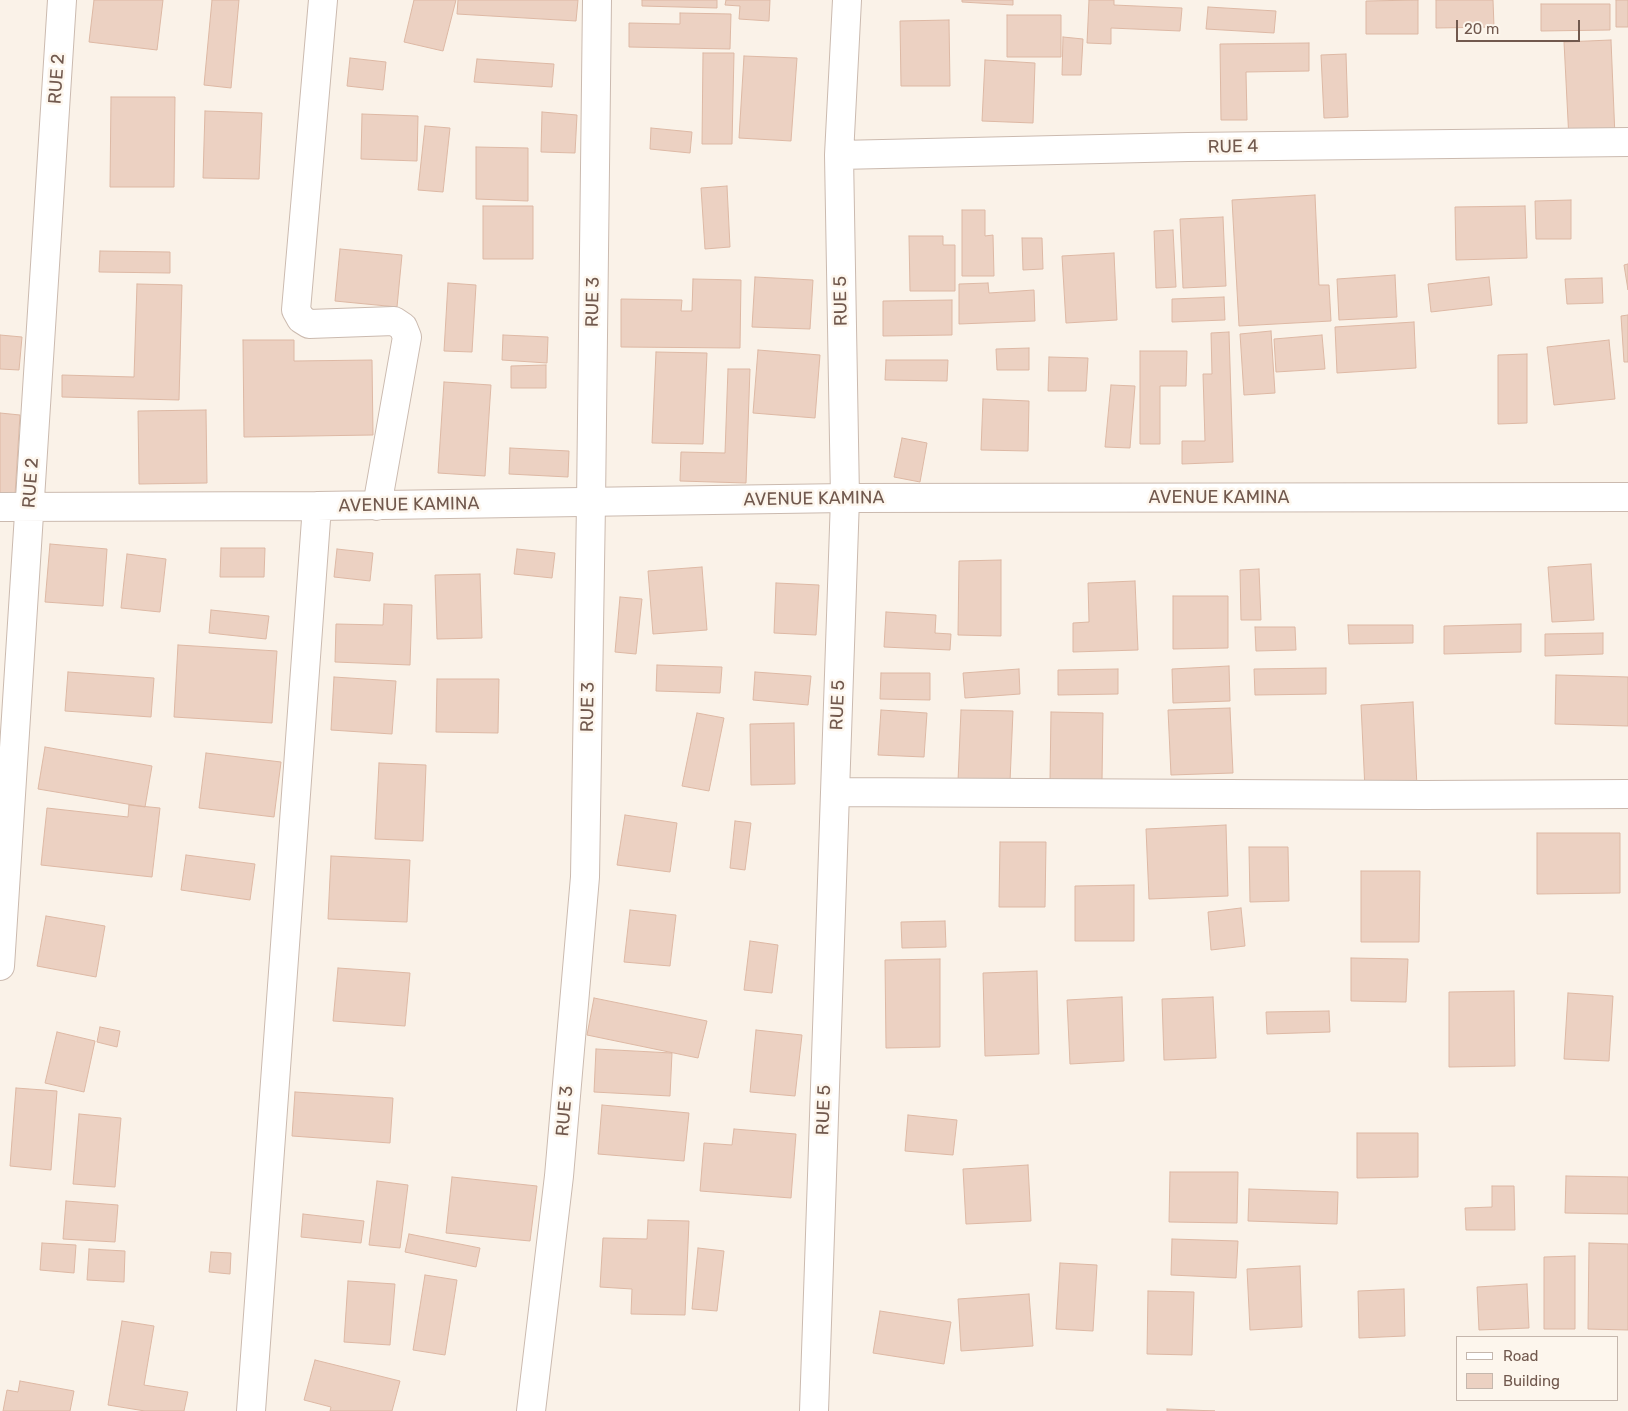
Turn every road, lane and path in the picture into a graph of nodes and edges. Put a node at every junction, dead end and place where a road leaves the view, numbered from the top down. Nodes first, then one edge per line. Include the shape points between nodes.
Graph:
1 (62, 0) edge
2 (323, 0) edge
3 (597, 0) edge
4 (847, 0) edge
5 (1628, 142) edge
6 (839, 155) junction
7 (1628, 497) edge
8 (845, 498) junction
9 (591, 503) junction
10 (317, 506) junction
11 (377, 506) junction
12 (0, 507) edge
13 (30, 507) junction
14 (835, 792) junction
15 (1628, 794) edge
16 (0, 966) edge
17 (251, 1411) edge
18 (531, 1411) edge
19 (814, 1411) edge

1 - 13 street, RUE 2
2 - 11 street via 296,310 309,324 394,321 403,327 407,337
3 - 9 street, RUE 3
4 - 6 street, RUE 5
5 - 6 street, RUE 4
6 - 8 street, RUE 5
7 - 8 street, AVENUE KAMINA
8 - 9 street, AVENUE KAMINA
8 - 14 street, RUE 5
9 - 11 street, AVENUE KAMINA
9 - 18 street, RUE 3 via 585,877 560,1176
10 - 11 street, AVENUE KAMINA
10 - 13 street, AVENUE KAMINA
10 - 17 street
12 - 13 street, AVENUE KAMINA
13 - 16 street, RUE 2
14 - 15 street
14 - 19 street, RUE 5

